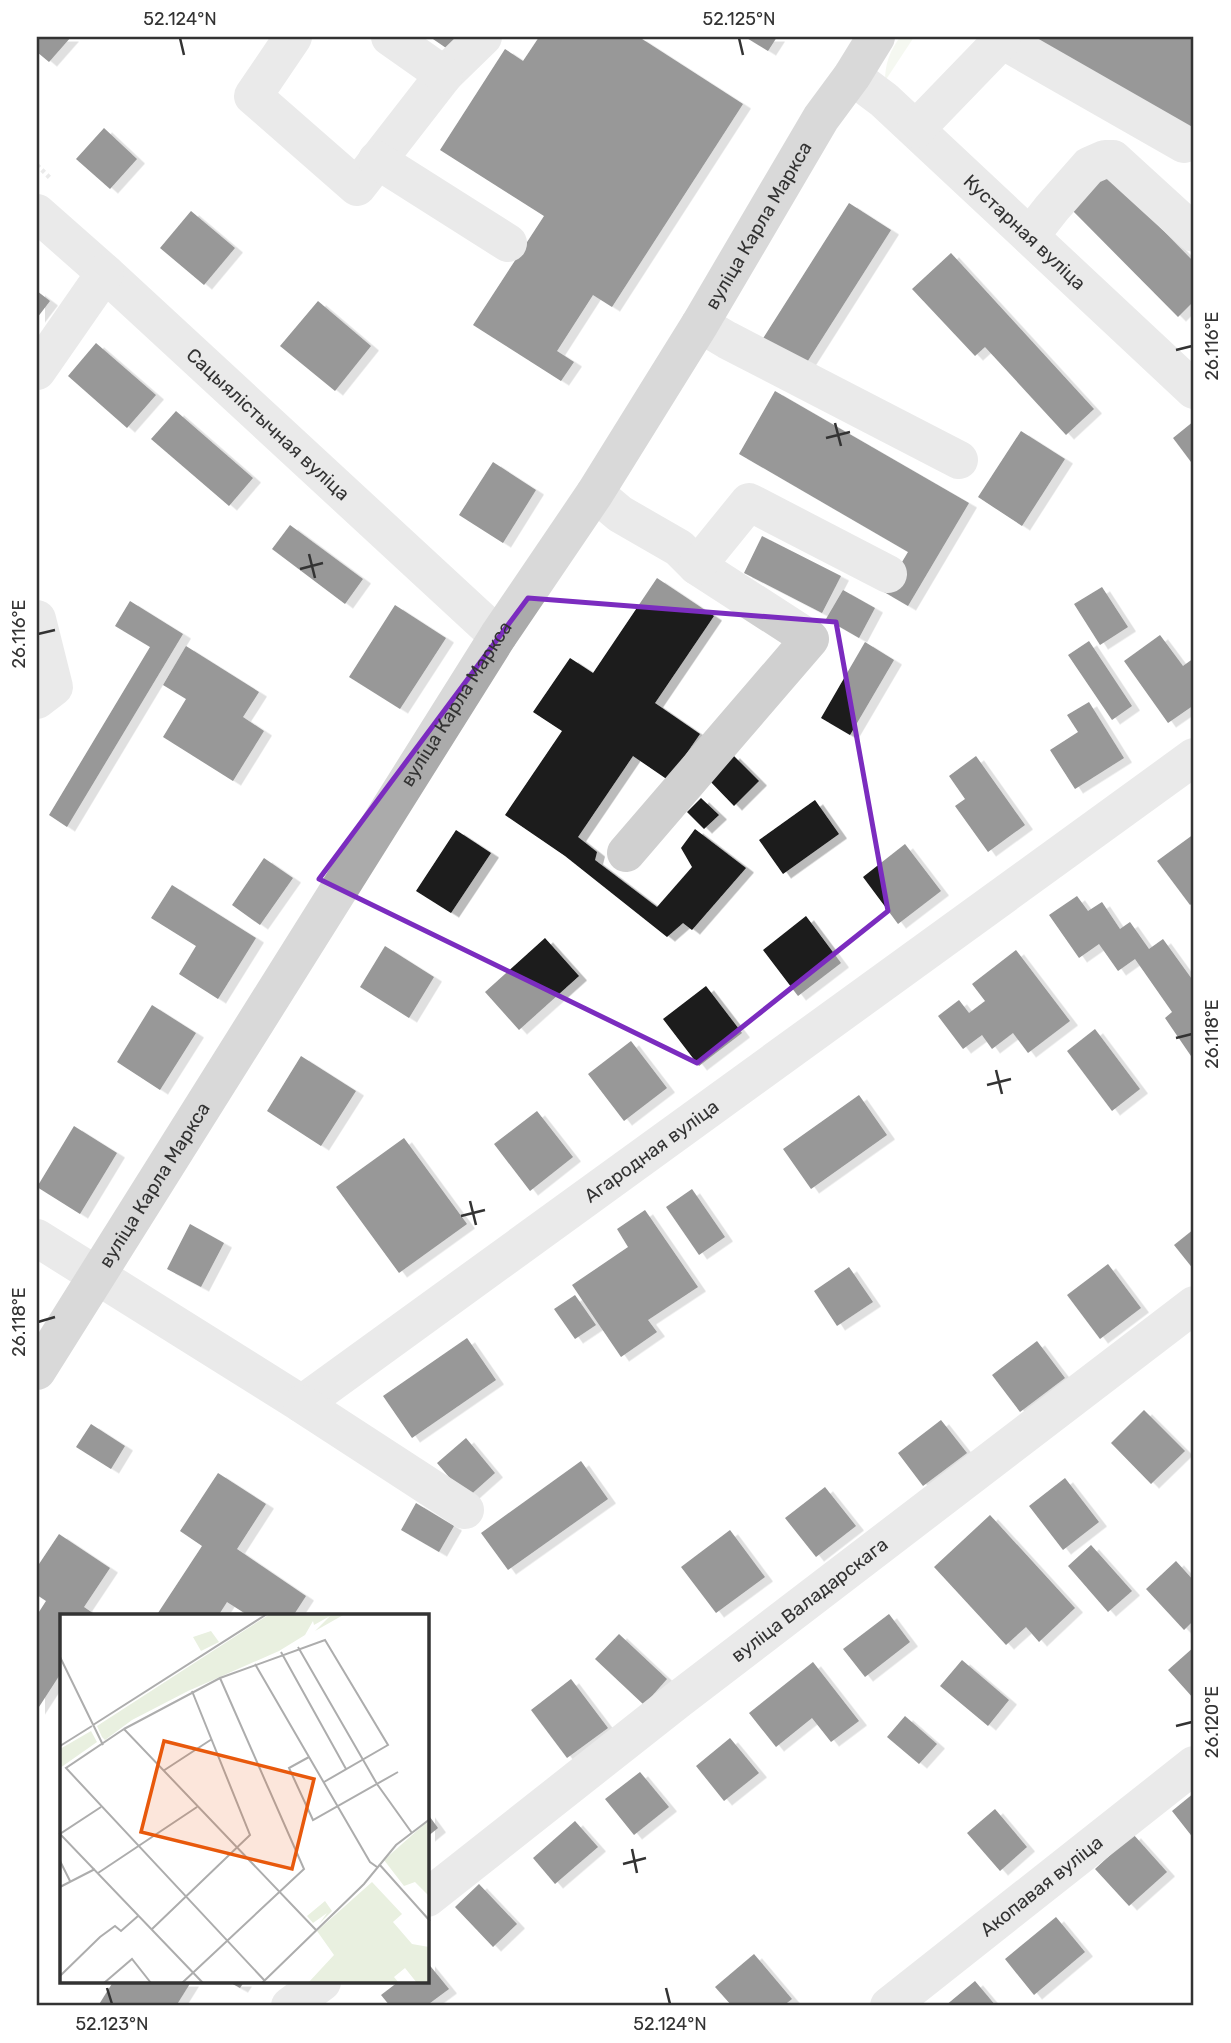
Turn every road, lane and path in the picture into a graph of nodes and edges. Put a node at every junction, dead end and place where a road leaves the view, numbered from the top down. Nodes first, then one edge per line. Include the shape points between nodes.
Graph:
1 (293, 37) edge
2 (390, 37) edge
3 (483, 37) edge
4 (876, 37) edge
5 (1003, 39) edge
6 (443, 75) junction
7 (852, 76) junction
8 (916, 129) junction
9 (1184, 144) dead end
10 (377, 160) junction
11 (37, 213) edge
12 (1194, 233) edge
13 (1030, 236) junction
14 (508, 243) dead end
15 (105, 273) junction
16 (701, 324) junction
17 (37, 371) edge
18 (1194, 390) edge
19 (959, 460) dead end
20 (595, 494) junction
21 (697, 566) junction
22 (888, 574) dead end
23 (37, 620) edge
24 (498, 636) junction
25 (37, 699) edge
26 (1194, 757) edge
27 (626, 853) dead end
28 (37, 1238) edge
29 (98, 1276) junction
30 (1194, 1305) edge
31 (37, 1371) edge
32 (302, 1404) junction
33 (465, 1510) dead end
34 (1194, 1765) edge
35 (429, 1896) edge
36 (320, 1983) edge
37 (290, 2006) edge
38 (889, 2006) edge

1 - 10 street via 253,96 357,187
2 - 6 street
3 - 6 street
4 - 7 main road, вуліца Карла Маркса
5 - 8 street
5 - 9 street
6 - 10 street
7 - 8 street, Кустарная вуліца
7 - 16 main road, вуліца Карла Маркса via 821,118
8 - 13 street, Кустарная вуліца
10 - 14 street
11 - 15 street, Сацыялістычная вуліца
12 - 13 street via 1113,159 1105,159 1089,166
13 - 18 street, Кустарная вуліца
15 - 17 street
15 - 24 street, Сацыялістычная вуліца
16 - 19 street
16 - 20 main road, вуліца Карла Маркса
20 - 21 street via 679,548
20 - 24 main road, вуліца Карла Маркса
21 - 22 street via 749,502
21 - 27 street via 810,639
23 - 25 street via 54,687
24 - 29 main road, вуліца Карла Маркса
26 - 32 street, Агародная вуліца
28 - 29 street
29 - 31 main road, вуліца Карла Маркса
29 - 32 street
30 - 35 street, вуліца Валадарскага
32 - 33 street
34 - 38 street, Акопавая вуліца
36 - 37 street

